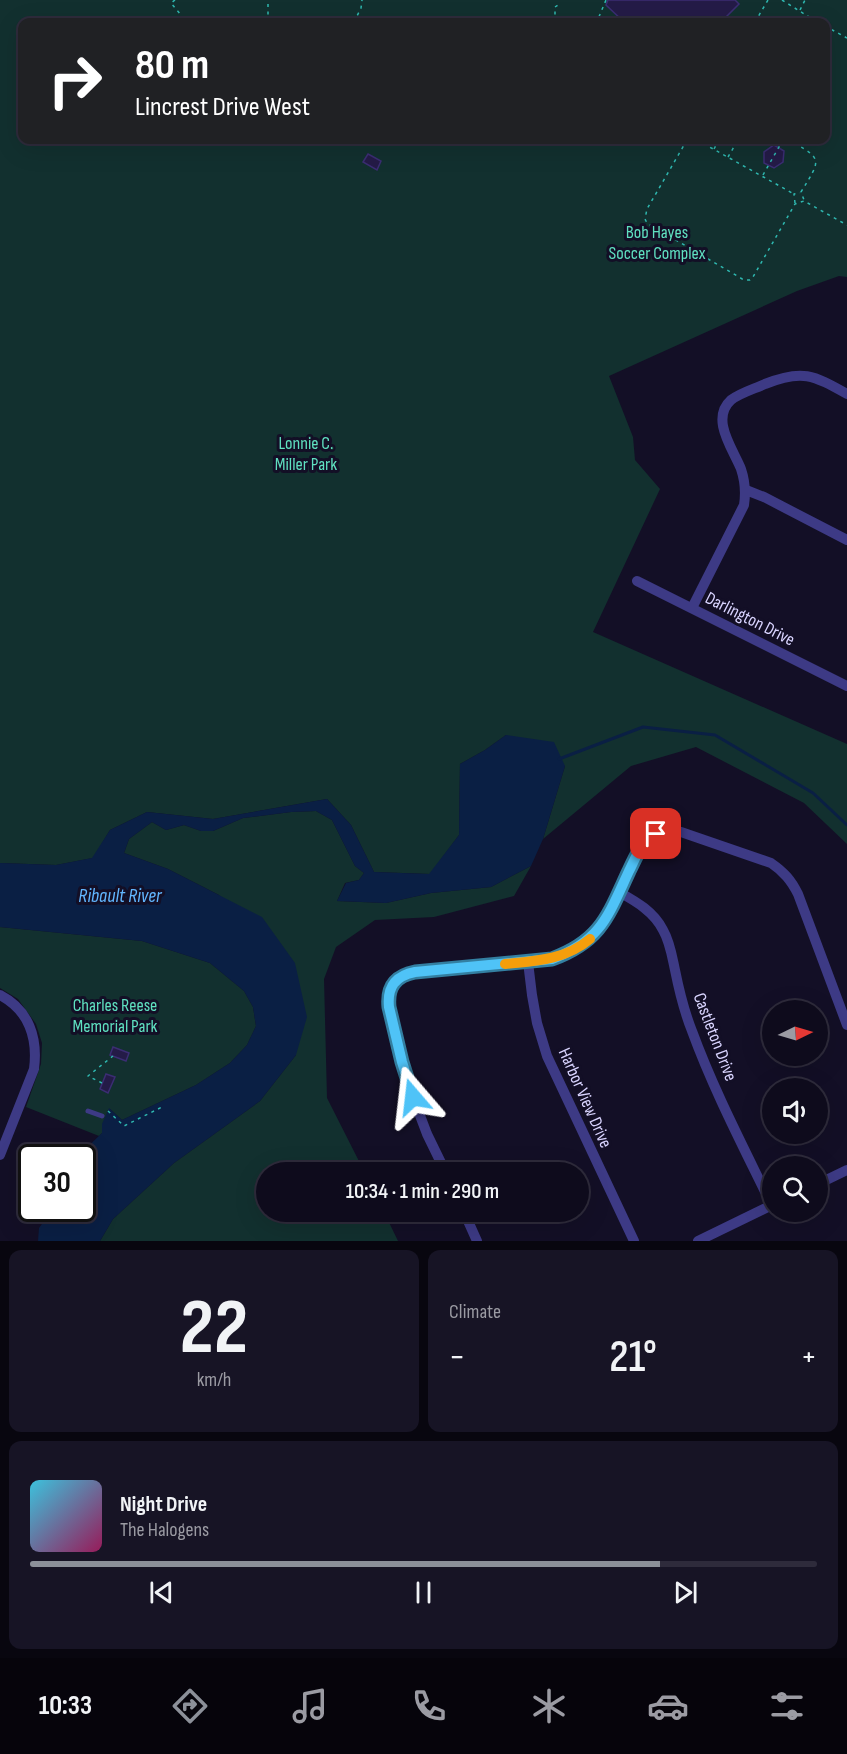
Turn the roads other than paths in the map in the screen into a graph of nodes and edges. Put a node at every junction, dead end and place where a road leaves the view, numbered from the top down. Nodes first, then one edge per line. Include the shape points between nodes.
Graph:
1 (847, 394) edge
2 (746, 490) junction
3 (847, 540) edge
4 (638, 581) dead end
5 (692, 608) junction
6 (847, 686) edge
7 (620, 892) junction
8 (528, 962) junction
9 (0, 994) edge
10 (847, 1025) edge
11 (87, 1111) dead end
12 (102, 1116) dead end
13 (0, 1155) edge
14 (441, 1162) edge
15 (847, 1170) edge
16 (828, 1179) edge
17 (762, 1184) edge
18 (762, 1210) edge
19 (468, 1222) edge
20 (477, 1241) edge
21 (634, 1241) edge
22 (698, 1241) edge

1 - 2 street via 819,378 794,375 731,401 724,409 724,431
2 - 3 street
2 - 5 street via 744,505
4 - 5 street, Darlington Drive
5 - 6 street, Darlington Drive
7 - 8 street via 605,920 583,944 552,959
7 - 10 street via 640,847 656,834 668,831 681,831 771,863 792,881
7 - 17 street, Castleton Drive via 639,903 663,930 690,1028
8 - 14 street via 405,974 390,990 388,999 402,1062
8 - 21 street, Harbor View Drive via 537,1023 547,1056
9 - 13 street via 23,1014 31,1027 36,1056
11 - 12 lane
15 - 16 street
18 - 22 street
19 - 20 street

